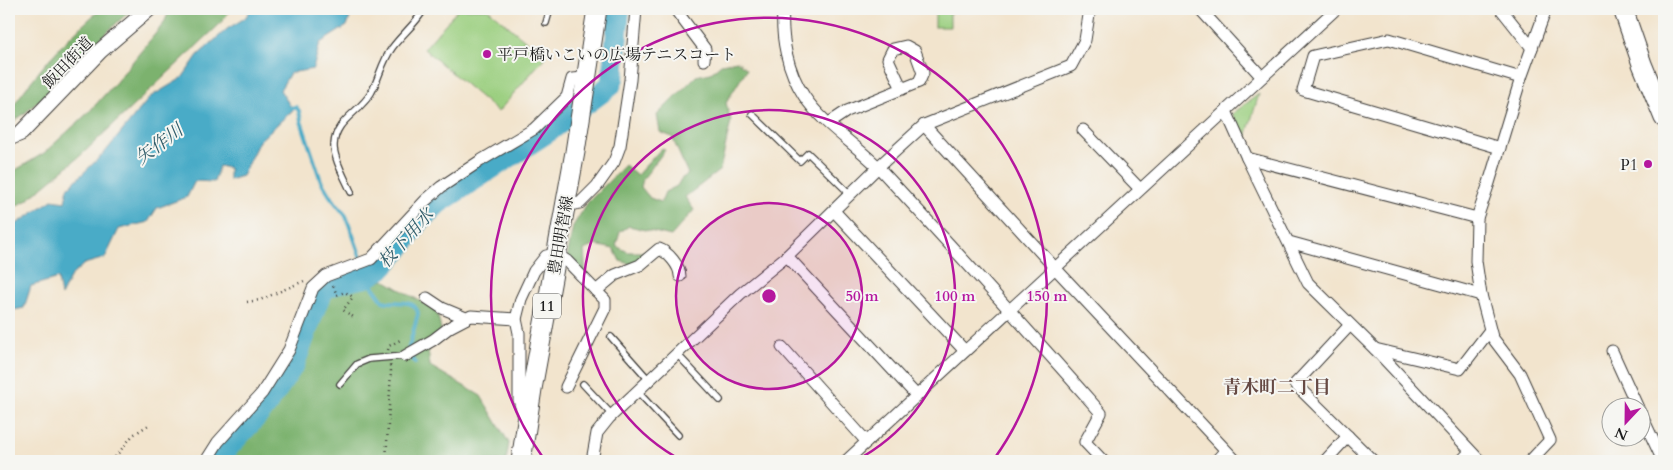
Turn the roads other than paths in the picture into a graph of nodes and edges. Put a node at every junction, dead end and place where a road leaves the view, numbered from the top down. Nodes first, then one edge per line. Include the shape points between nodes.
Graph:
1 (149, 9) edge
2 (424, 9) edge
3 (550, 9) edge
4 (597, 9) edge
5 (636, 9) edge
6 (675, 9) edge
7 (783, 9) edge
8 (1090, 9) edge
9 (1200, 9) edge
10 (1501, 9) edge
11 (1546, 9) edge
12 (1626, 10) edge
13 (1329, 11) edge
14 (546, 24) dead end
15 (1302, 40) junction
16 (1532, 48) junction
17 (1313, 56) junction
18 (704, 60) dead end
19 (1262, 77) junction
20 (1521, 78) junction
21 (585, 81) junction
22 (902, 89) dead end
23 (1226, 112) junction
24 (752, 114) dead end
25 (1664, 118) edge
26 (829, 123) junction
27 (924, 125) junction
28 (1083, 130) dead end
29 (9, 138) edge
30 (1500, 148) junction
31 (1247, 158) junction
32 (878, 167) junction
33 (1140, 190) junction
34 (351, 192) dead end
35 (850, 194) junction
36 (565, 206) junction
37 (834, 211) junction
38 (1476, 218) junction
39 (1289, 242) junction
40 (556, 254) junction
41 (787, 256) junction
42 (1055, 268) junction
43 (680, 276) dead end
44 (596, 291) junction
45 (1481, 295) junction
46 (427, 298) dead end
47 (1010, 310) junction
48 (466, 318) junction
49 (516, 319) junction
50 (1350, 325) junction
51 (1490, 330) junction
52 (611, 337) dead end
53 (782, 347) dead end
54 (1375, 348) junction
55 (965, 351) junction
56 (1612, 351) dead end
57 (409, 354) joint
58 (677, 354) junction
59 (650, 380) junction
60 (340, 384) dead end
61 (583, 384) dead end
62 (566, 387) dead end
63 (637, 391) junction
64 (917, 396) junction
65 (1633, 398) edge
66 (720, 400) dead end
67 (612, 415) junction
68 (527, 422) junction
69 (1650, 433) edge
70 (678, 435) dead end
71 (1348, 436) junction
72 (867, 442) junction
73 (1225, 451) junction
74 (1470, 452) junction
75 (206, 461) edge
76 (521, 461) edge
77 (592, 461) edge
78 (846, 461) edge
79 (1103, 461) edge
80 (1216, 461) edge
81 (1236, 461) edge
82 (1325, 461) edge
83 (1373, 461) edge
84 (1461, 461) edge
85 (1480, 461) edge
86 (1530, 461) edge
87 (1663, 461) edge

1 - 29 street, 飯田街道 via 100,52 21,133
2 - 34 lane via 386,57 366,100 337,130 333,148
3 - 14 lane
4 - 21 main road, 豊田明智線 / 11
5 - 36 street via 620,146 614,162 596,186 580,203
6 - 18 street via 705,49
7 - 26 street via 786,54 796,80 804,95
8 - 27 street via 1085,40 1071,66
9 - 19 street
10 - 16 street
11 - 16 street
12 - 25 main road via 1642,64
13 - 15 street
15 - 17 street
15 - 19 street
16 - 20 street
17 - 20 street via 1389,39
17 - 30 street via 1303,90
19 - 23 street
20 - 30 street
21 - 36 main road, 豊田明智線 / 11
21 - 75 street via 572,79 567,97 534,129 441,187 362,263 326,276 313,288 289,350 262,393 218,442
22 - 26 street via 847,111
23 - 31 street
23 - 33 street
24 - 35 lane via 800,161 808,153
26 - 32 street
27 - 32 street
27 - 42 street
28 - 33 street
30 - 38 street
31 - 38 street
31 - 39 street
32 - 35 street
32 - 47 street
33 - 42 street
35 - 37 street
36 - 40 main road, 豊田明智線 / 11
37 - 41 street
37 - 55 street
38 - 45 street via 1476,261
39 - 45 street
39 - 50 street via 1308,283
40 - 44 street
40 - 49 street via 546,256 534,271 521,298
40 - 68 main road, 豊田明智線 / 11
41 - 58 street via 740,294
41 - 64 street
42 - 47 street
42 - 73 street
43 - 44 street via 678,266 664,250 659,249 640,265 615,274
44 - 62 street via 605,300 605,308
45 - 51 street
46 - 48 street
47 - 55 street
47 - 79 street via 1101,413 1085,442
48 - 49 street
48 - 57 street
49 - 68 street via 520,400
50 - 54 street
50 - 71 street via 1295,384
51 - 54 street via 1460,369
51 - 86 street via 1520,374 1550,440
52 - 59 lane
53 - 72 street
54 - 74 street
55 - 64 street
56 - 65 street
57 - 60 lane via 357,364
58 - 59 street
58 - 66 lane
59 - 63 street
61 - 67 lane
63 - 67 street
63 - 70 lane
64 - 72 street
67 - 77 street via 597,433
68 - 76 main road, 豊田明智線 / 11
69 - 87 street
71 - 82 street
71 - 83 street
72 - 78 street
73 - 80 street
73 - 81 street
74 - 84 street
74 - 85 street

